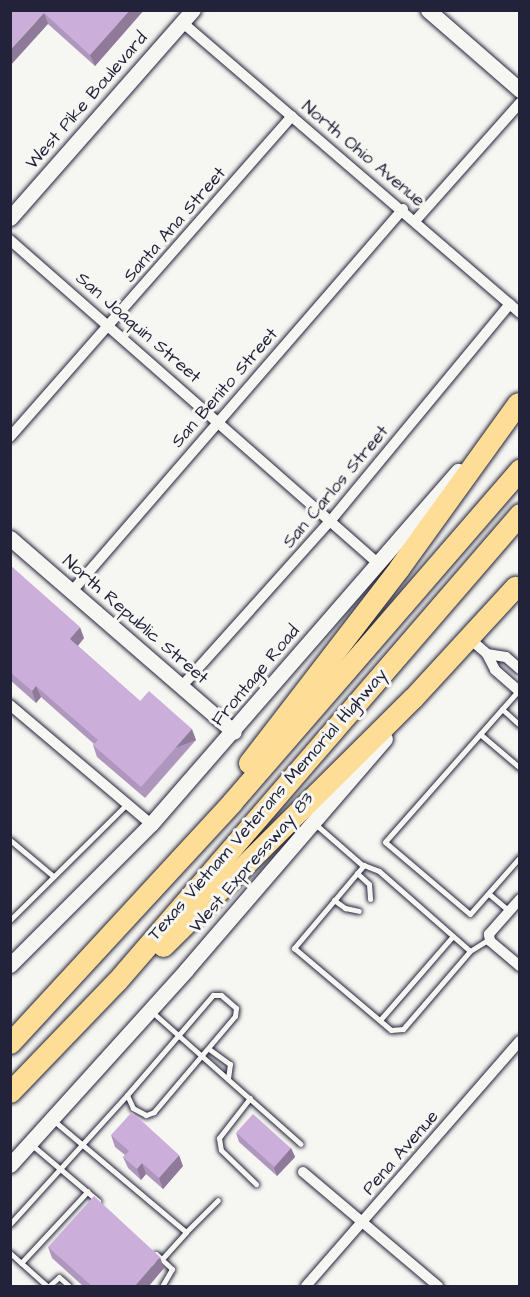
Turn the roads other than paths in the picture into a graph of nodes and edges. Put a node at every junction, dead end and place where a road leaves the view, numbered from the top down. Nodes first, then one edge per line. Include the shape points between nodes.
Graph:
1 (193, 10) edge
2 (429, 10) edge
3 (183, 23) junction
4 (519, 90) edge
5 (519, 103) edge
6 (292, 116) junction
7 (403, 209) junction
8 (11, 217) edge
9 (416, 220) junction
10 (10, 240) edge
11 (510, 304) junction
12 (519, 313) edge
13 (109, 325) junction
14 (519, 402) edge
15 (219, 420) junction
16 (10, 437) edge
17 (519, 469) edge
18 (519, 514) edge
19 (332, 519) junction
20 (10, 538) edge
21 (378, 563) junction
22 (517, 585) edge
23 (73, 590) junction
24 (470, 639) junction
25 (487, 654) junction
26 (519, 669) edge
27 (182, 686) junction
28 (519, 691) edge
29 (10, 705) edge
30 (502, 709) junction
31 (519, 725) edge
32 (234, 732) junction
33 (480, 734) junction
34 (519, 768) edge
35 (127, 804) junction
36 (313, 822) junction
37 (151, 824) junction
38 (10, 840) edge
39 (181, 857) junction
40 (519, 857) edge
41 (364, 865) junction
42 (357, 873) junction
43 (53, 876) junction
44 (489, 894) junction
45 (370, 899) dead end
46 (519, 899) edge
47 (333, 900) junction
48 (359, 911) dead end
49 (509, 911) junction
50 (10, 920) edge
51 (453, 936) junction
52 (490, 938) junction
53 (470, 951) junction
54 (10, 965) edge
55 (519, 966) edge
56 (150, 1010) junction
57 (380, 1020) junction
58 (177, 1034) junction
59 (519, 1041) edge
60 (10, 1043) edge
61 (209, 1049) junction
62 (203, 1057) junction
63 (228, 1079) junction
64 (10, 1094) edge
65 (127, 1095) junction
66 (250, 1098) junction
67 (51, 1119) junction
68 (30, 1143) junction
69 (301, 1143) dead end
70 (81, 1146) junction
71 (10, 1165) edge
72 (62, 1167) junction
73 (303, 1172) dead end
74 (256, 1184) dead end
75 (88, 1191) junction
76 (218, 1200) dead end
77 (105, 1206) edge
78 (364, 1221) junction
79 (10, 1224) edge
80 (186, 1232) junction
81 (153, 1251) edge
82 (10, 1253) edge
83 (162, 1259) junction
84 (21, 1263) junction
85 (48, 1287) edge
86 (69, 1287) edge
87 (162, 1287) edge
88 (306, 1287) edge
89 (438, 1287) edge

1 - 3 main road, West Pike Boulevard
2 - 4 main road
3 - 6 street, North Ohio Avenue
3 - 8 main road, West Pike Boulevard
5 - 9 street
6 - 7 street, North Ohio Avenue
6 - 13 street, Santa Ana Street
7 - 9 street, North Ohio Avenue
7 - 15 street, San Benito Street
9 - 11 street, North Ohio Avenue
10 - 13 street, San Joaquin Street
11 - 12 street, North Ohio Avenue
11 - 19 street, San Carlos Street
13 - 15 street, San Joaquin Street
13 - 16 street, Santa Ana Street
14 - 21 main road, Frontage Road
14 - 39 highway
15 - 19 street, San Joaquin Street
15 - 23 street, San Benito Street
17 - 39 highway, Texas Vietnam Veterans Memorial Highway
18 - 64 highway, Texas Vietnam Veterans Memorial Highway via 117,981
19 - 21 street, San Joaquin Street
19 - 27 street, San Carlos Street
20 - 23 main road, North Republic Street
21 - 32 main road, Frontage Road
22 - 24 main road, West Expressway 83
22 - 64 highway via 413,698
23 - 27 main road, North Republic Street
24 - 25 street
24 - 36 main road, West Expressway 83
25 - 26 street via 506,657
25 - 28 street via 495,670
27 - 32 main road, North Republic Street
28 - 30 lane
29 - 35 street
30 - 31 lane
30 - 33 lane
32 - 37 main road, Frontage Road
33 - 34 lane
33 - 44 lane via 385,842 465,913 473,911
35 - 37 street
35 - 43 lane
36 - 41 lane
36 - 56 main road, West Expressway 83
37 - 54 main road, Frontage Road
38 - 43 lane
39 - 60 highway, Texas Vietnam Veterans Memorial Highway
40 - 44 lane
41 - 42 lane
41 - 51 lane via 379,871
42 - 45 lane via 369,885
42 - 47 lane
43 - 50 lane
44 - 49 lane
46 - 49 street
47 - 48 lane
47 - 57 lane via 294,948
49 - 52 street
51 - 53 lane
51 - 57 lane
52 - 53 lane
52 - 55 street
53 - 57 lane via 403,1029 391,1030
56 - 58 lane
56 - 67 main road, West Expressway 83
58 - 61 lane via 213,995 221,995 236,1008 235,1016
58 - 62 lane
58 - 65 lane
59 - 78 street, Pena Avenue
61 - 62 lane
61 - 63 lane via 230,1064
62 - 63 lane
62 - 65 lane via 154,1112 146,1115 133,1108
63 - 66 lane
65 - 70 lane
66 - 69 lane
66 - 74 lane via 219,1138 221,1150
67 - 68 main road, West Expressway 83
67 - 70 lane
68 - 71 main road, West Expressway 83
68 - 72 lane
70 - 72 lane
70 - 80 lane
72 - 75 lane
72 - 79 lane
73 - 78 street
75 - 77 lane
75 - 84 lane
76 - 80 lane
78 - 88 street, Pena Avenue
78 - 89 street
80 - 83 lane
81 - 83 lane
82 - 84 lane
83 - 87 lane via 172,1269
84 - 85 lane
85 - 86 lane via 58,1277

